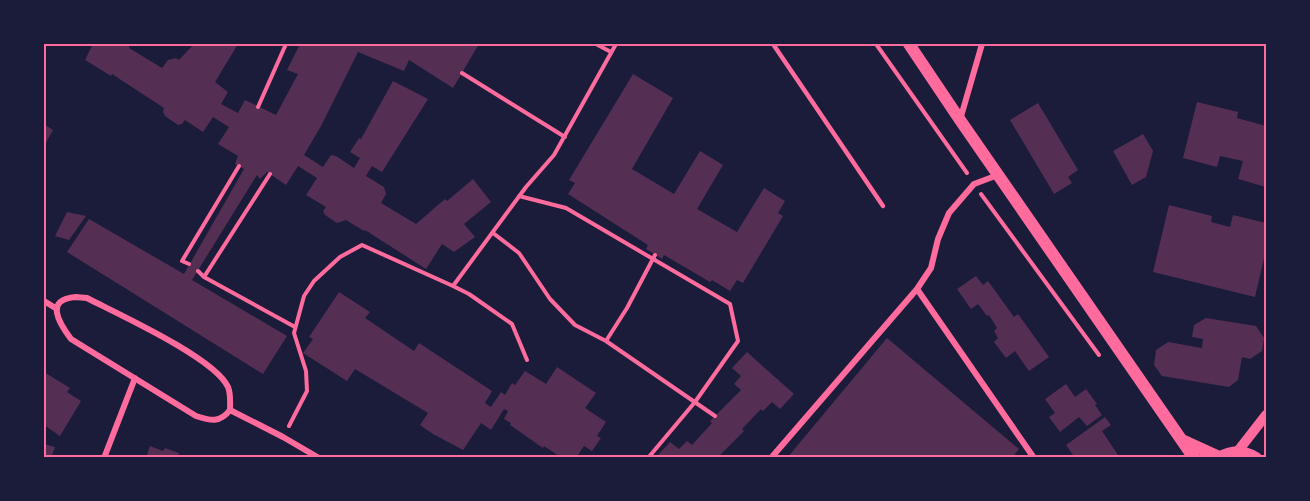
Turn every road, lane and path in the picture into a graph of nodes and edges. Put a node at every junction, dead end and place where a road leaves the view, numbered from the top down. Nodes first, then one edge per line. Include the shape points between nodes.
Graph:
1 (286, 44) edge
2 (596, 44) edge
3 (616, 44) edge
4 (773, 44) edge
5 (876, 44) edge
6 (909, 44) edge
7 (982, 44) edge
8 (611, 52) junction
9 (462, 73) dead end
10 (258, 107) dead end
11 (960, 120) junction
12 (565, 137) junction
13 (239, 166) dead end
14 (270, 174) dead end
15 (998, 175) junction
16 (974, 184) junction
17 (519, 196) junction
18 (883, 206) dead end
19 (493, 233) junction
20 (655, 255) dead end
21 (652, 261) junction
22 (189, 264) dead end
23 (198, 271) dead end
24 (204, 277) junction
25 (453, 286) junction
26 (917, 289) junction
27 (44, 301) edge
28 (57, 309) junction
29 (295, 327) junction
30 (606, 341) junction
31 (1101, 358) dead end
32 (527, 360) dead end
33 (135, 378) junction
34 (695, 402) junction
35 (230, 410) junction
36 (1266, 415) edge
37 (715, 416) dead end
38 (284, 437) junction
39 (1183, 440) junction
40 (1238, 451) junction
41 (1219, 457) edge
42 (104, 458) edge
43 (319, 458) edge
44 (648, 458) edge
45 (771, 458) edge
46 (1034, 458) edge
47 (1194, 458) edge
48 (1256, 458) edge

1 - 10 path
2 - 8 path
3 - 8 path
4 - 18 lane
5 - 16 path
6 - 11 main road
7 - 11 street
8 - 12 path
9 - 12 path
11 - 15 main road
12 - 17 path
13 - 22 path via 182,261
14 - 24 path
15 - 16 street
15 - 39 main road
16 - 26 street via 949,213 931,268
16 - 31 path
17 - 19 path
17 - 21 path via 566,208
19 - 25 path
19 - 30 path via 519,254 550,299 575,325
20 - 21 path
21 - 30 path
21 - 34 path via 730,304 738,341
23 - 24 path
24 - 29 path
25 - 29 path via 363,245 340,257 314,281 304,296
25 - 32 path via 512,324
26 - 45 street
26 - 46 street
27 - 28 street
28 - 33 street via 62,328 71,339
28 - 35 street via 66,298 87,298 154,332 218,374 228,387
29 - 38 path via 307,391
30 - 34 path
33 - 35 street via 196,416 213,422
33 - 42 street
34 - 37 path
34 - 44 path
35 - 38 street
36 - 40 street
38 - 43 street
39 - 41 main road
39 - 47 main road
40 - 41 main road
40 - 48 main road

